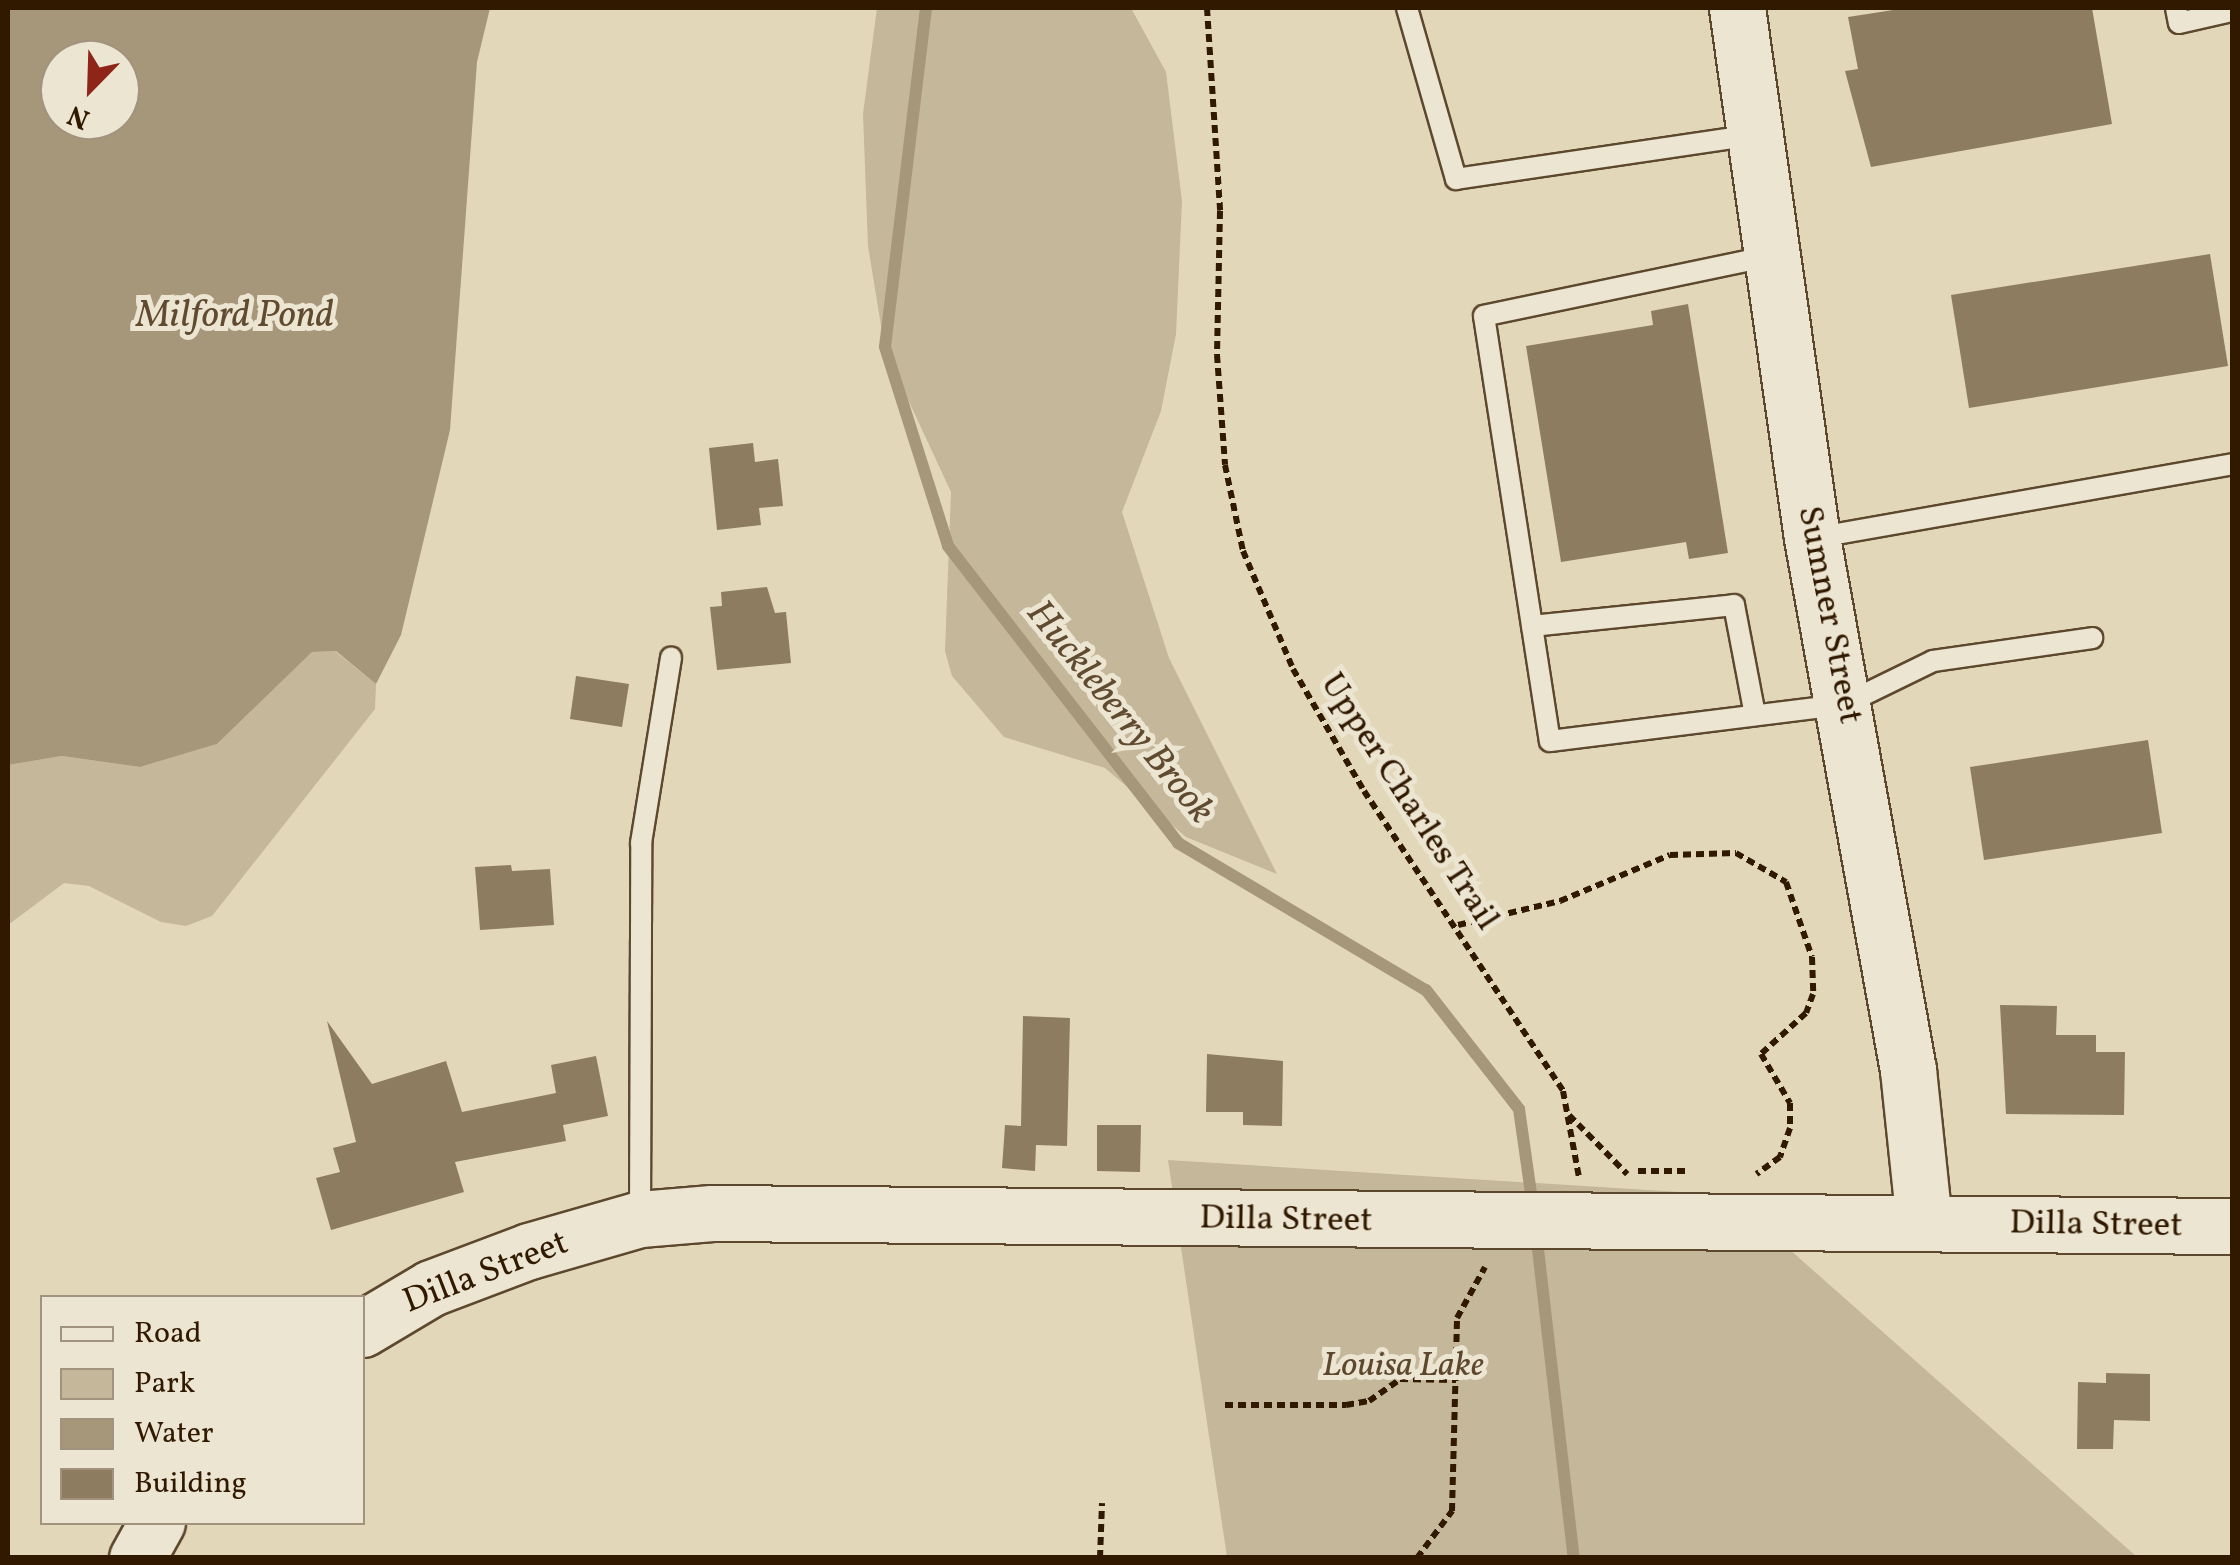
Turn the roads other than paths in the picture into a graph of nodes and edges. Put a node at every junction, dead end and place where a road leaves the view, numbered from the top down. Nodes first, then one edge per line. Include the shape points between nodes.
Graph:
1 (1407, 8) edge
2 (1737, 8) edge
3 (2176, 8) edge
4 (2232, 11) edge
5 (1755, 135) junction
6 (1772, 255) junction
7 (2232, 464) edge
8 (1812, 538) junction
9 (1532, 626) junction
10 (2092, 638) dead end
11 (671, 657) dead end
12 (1845, 704) junction
13 (1755, 716) junction
14 (640, 1219) junction
15 (1924, 1222) junction
16 (2232, 1226) edge
17 (365, 1327) edge
18 (155, 1525) edge
19 (138, 1558) edge

1 - 5 lane via 1456,179
2 - 5 main road, Sumner Street
3 - 4 lane via 2180,23
5 - 6 main road, Sumner Street
6 - 8 main road, Sumner Street
6 - 9 lane via 1484,316
7 - 8 lane
8 - 12 main road, Sumner Street
9 - 13 lane via 1734,605
9 - 13 lane via 1550,740
10 - 12 lane via 1933,661
11 - 14 lane via 642,843
12 - 13 lane
12 - 15 main road, Sumner Street via 1908,1070
14 - 15 main road, Dilla Street via 712,1214 1499,1242 1571,1210
14 - 17 main road, Dilla Street via 482,1266
15 - 16 main road, Dilla Street
18 - 19 main road

